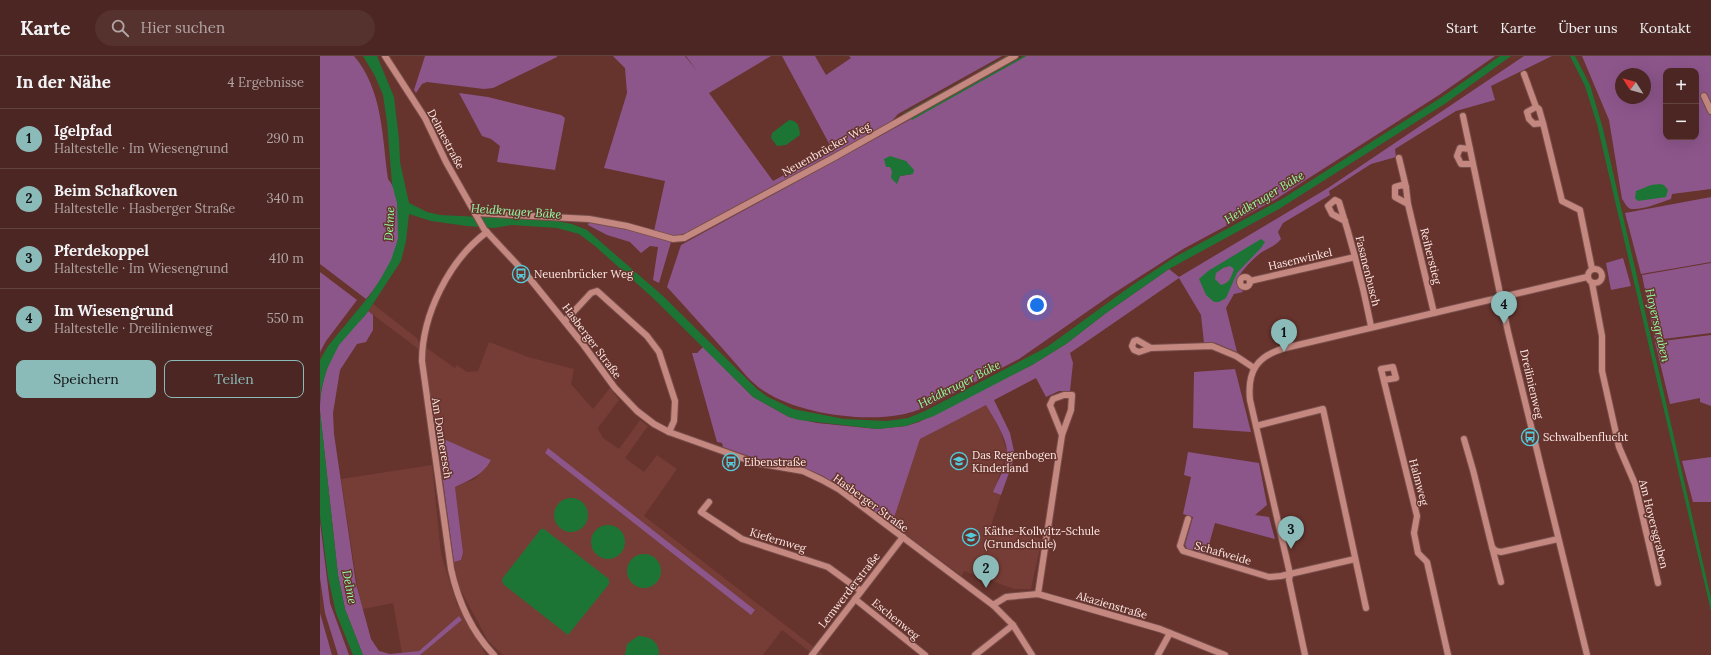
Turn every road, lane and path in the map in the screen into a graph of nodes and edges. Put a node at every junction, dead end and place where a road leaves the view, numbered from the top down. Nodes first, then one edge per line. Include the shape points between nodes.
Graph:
1 (385, 56) edge
2 (1015, 56) edge
3 (1524, 74) dead end
4 (1704, 96) dead end
5 (1536, 107) junction
6 (1711, 111) edge
7 (1463, 116) dead end
8 (1543, 123) junction
9 (1470, 149) junction
10 (1400, 158) dead end
11 (1473, 164) junction
12 (1406, 187) junction
13 (1408, 204) junction
14 (475, 213) junction
15 (1345, 221) dead end
16 (486, 230) junction
17 (1355, 257) junction
18 (1592, 269) junction
19 (1587, 277) junction
20 (1250, 281) dead end
21 (1592, 283) junction
22 (1501, 296) junction
23 (1434, 313) junction
24 (565, 321) junction
25 (1371, 326) junction
26 (1151, 348) dead end
27 (1254, 368) junction
28 (1384, 380) dead end
29 (1256, 426) junction
30 (669, 432) junction
31 (1062, 435) junction
32 (1464, 439) dead end
33 (709, 502) dead end
34 (1188, 519) dead end
35 (903, 537) junction
36 (1558, 539) junction
37 (1492, 547) junction
38 (1355, 559) junction
39 (1290, 574) junction
40 (1501, 582) dead end
41 (1658, 583) dead end
42 (861, 591) junction
43 (1038, 594) junction
44 (855, 599) junction
45 (993, 605) junction
46 (1366, 608) dead end
47 (1013, 625) junction
48 (1170, 632) junction
49 (494, 655) edge
50 (812, 655) edge
51 (925, 655) edge
52 (975, 655) edge
53 (1032, 655) edge
54 (1158, 655) edge
55 (1225, 655) edge
56 (1305, 655) edge
57 (1448, 655) edge
58 (1586, 655) edge

1 - 14 street, Delmestraße via 425,118
2 - 14 street, Neuenbrücker Weg via 684,238 673,239 589,219
3 - 5 street
4 - 6 street
5 - 8 street
5 - 8 street via 1527,112 1529,119 1534,124
7 - 9 street, Dreilinienweg
8 - 18 street via 1562,201 1580,210
9 - 11 street, Dreilinienweg
9 - 11 street via 1460,148 1457,156 1461,164
10 - 12 street, Reiherstieg
11 - 22 street, Dreilinienweg
12 - 13 street, Reiherstieg
12 - 13 street via 1395,187 1393,191 1395,197
13 - 23 street, Reiherstieg
14 - 16 street, Delmestraße
15 - 17 street, Fasanenbusch
16 - 24 street, Hasberger Straße
16 - 49 street, Am Donneresch via 471,246 433,304 424,335 422,361 456,591 475,630
17 - 20 street, Hasenwinkel
17 - 25 street, Fasanenbusch
18 - 19 street
18 - 21 street via 1599,270 1602,277 1599,282
19 - 21 street
19 - 22 street
21 - 41 street, Am Hoyersgraben via 1602,336 1602,371 1617,441 1635,484
22 - 23 street
22 - 36 street, Dreilinienweg
23 - 25 street
24 - 30 street, Hasberger Straße via 615,388 637,411
24 - 30 street via 591,293 597,291 647,336 663,360 675,401 674,421
25 - 27 street via 1274,351 1265,356
26 - 27 street via 1212,346 1236,356
27 - 29 street via 1249,386
28 - 57 street, Halmweg via 1418,516 1414,533 1418,553 1427,562
29 - 38 street via 1323,409
29 - 39 street
30 - 35 street, Hasberger Straße via 756,464 797,470 815,476 840,490
31 - 31 street via 1071,410 1072,395 1064,395 1053,400 1050,405
31 - 43 street
32 - 37 street
33 - 42 street, Kiefernweg via 702,512 733,535 753,544 828,566
34 - 39 street, Schafweide via 1180,546 1183,552 1269,577
35 - 42 street, Lemwerderstraße
35 - 45 street, Hasberger Straße
36 - 37 street via 1501,552
36 - 58 street, Dreilinienweg
37 - 40 street
38 - 39 street, Schafweide
38 - 46 street
39 - 56 street via 1289,580
42 - 44 street, Lemwerderstraße
43 - 45 street, Akazienstraße via 1006,597
43 - 48 street, Akazienstraße
44 - 50 street, Lemwerderstraße
44 - 51 street, Eschenweg
45 - 47 street, Hasberger Straße
47 - 52 street
47 - 53 street, Hasberger Straße
48 - 54 street
48 - 55 street, Akazienstraße

